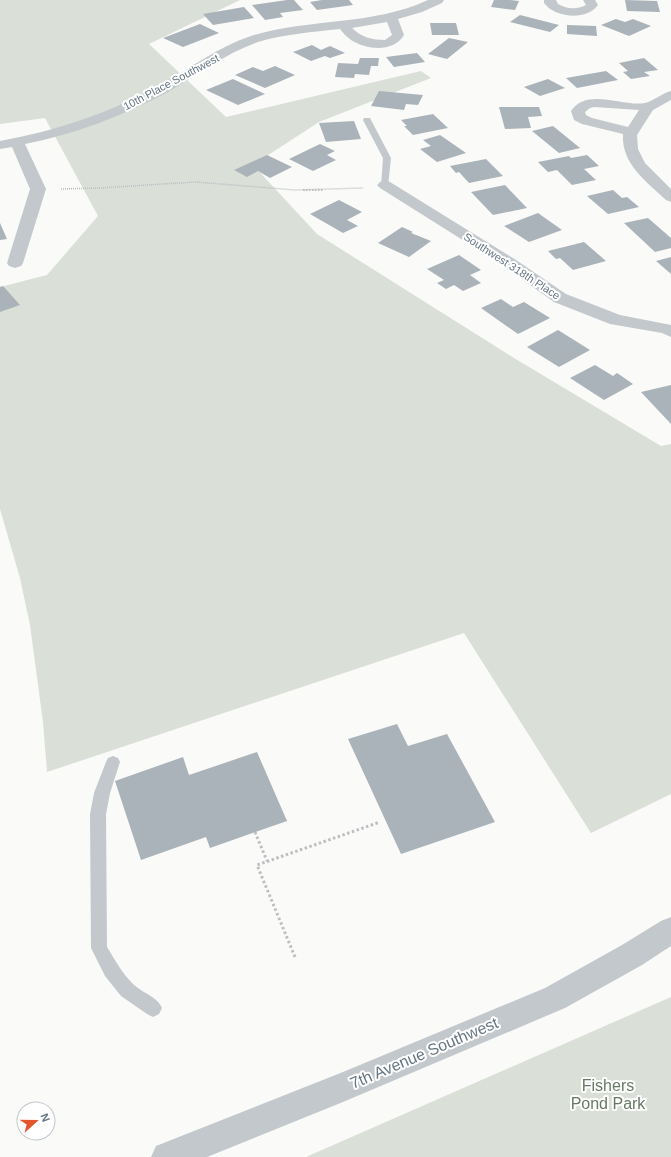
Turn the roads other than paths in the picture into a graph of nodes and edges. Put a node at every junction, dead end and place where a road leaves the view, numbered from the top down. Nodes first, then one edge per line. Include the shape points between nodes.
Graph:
1 (438, 0) edge
2 (550, 0) edge
3 (589, 0) edge
4 (391, 17) junction
5 (342, 25) junction
6 (671, 95) edge
7 (648, 107) junction
8 (367, 120) dead end
9 (631, 132) junction
10 (17, 142) junction
11 (0, 145) edge
12 (385, 186) joint
13 (671, 197) edge
14 (15, 263) dead end
15 (670, 329) edge
16 (113, 762) dead end
17 (671, 930) edge
18 (154, 1008) dead end
19 (167, 1157) edge

1 - 4 street, 10th Place Southwest
2 - 3 street via 550,4 556,8 575,12 590,8 592,5
4 - 5 street, 10th Place Southwest
4 - 5 street via 398,35 393,42 368,42 354,36
5 - 10 street, 10th Place Southwest via 277,34 254,40 144,99 103,117
6 - 7 street
7 - 9 street
7 - 9 street via 594,103 585,104 578,111 579,117 587,121
8 - 12 lane via 387,158
9 - 13 street via 631,149 638,165
10 - 11 street, 10th Place Southwest
10 - 14 street via 38,189
12 - 15 street, Southwest 318th Place via 510,263 560,298 616,320
16 - 18 lane via 98,814 98,948 110,970 128,990
17 - 19 street, 7th Avenue Southwest via 555,998 336,1090

